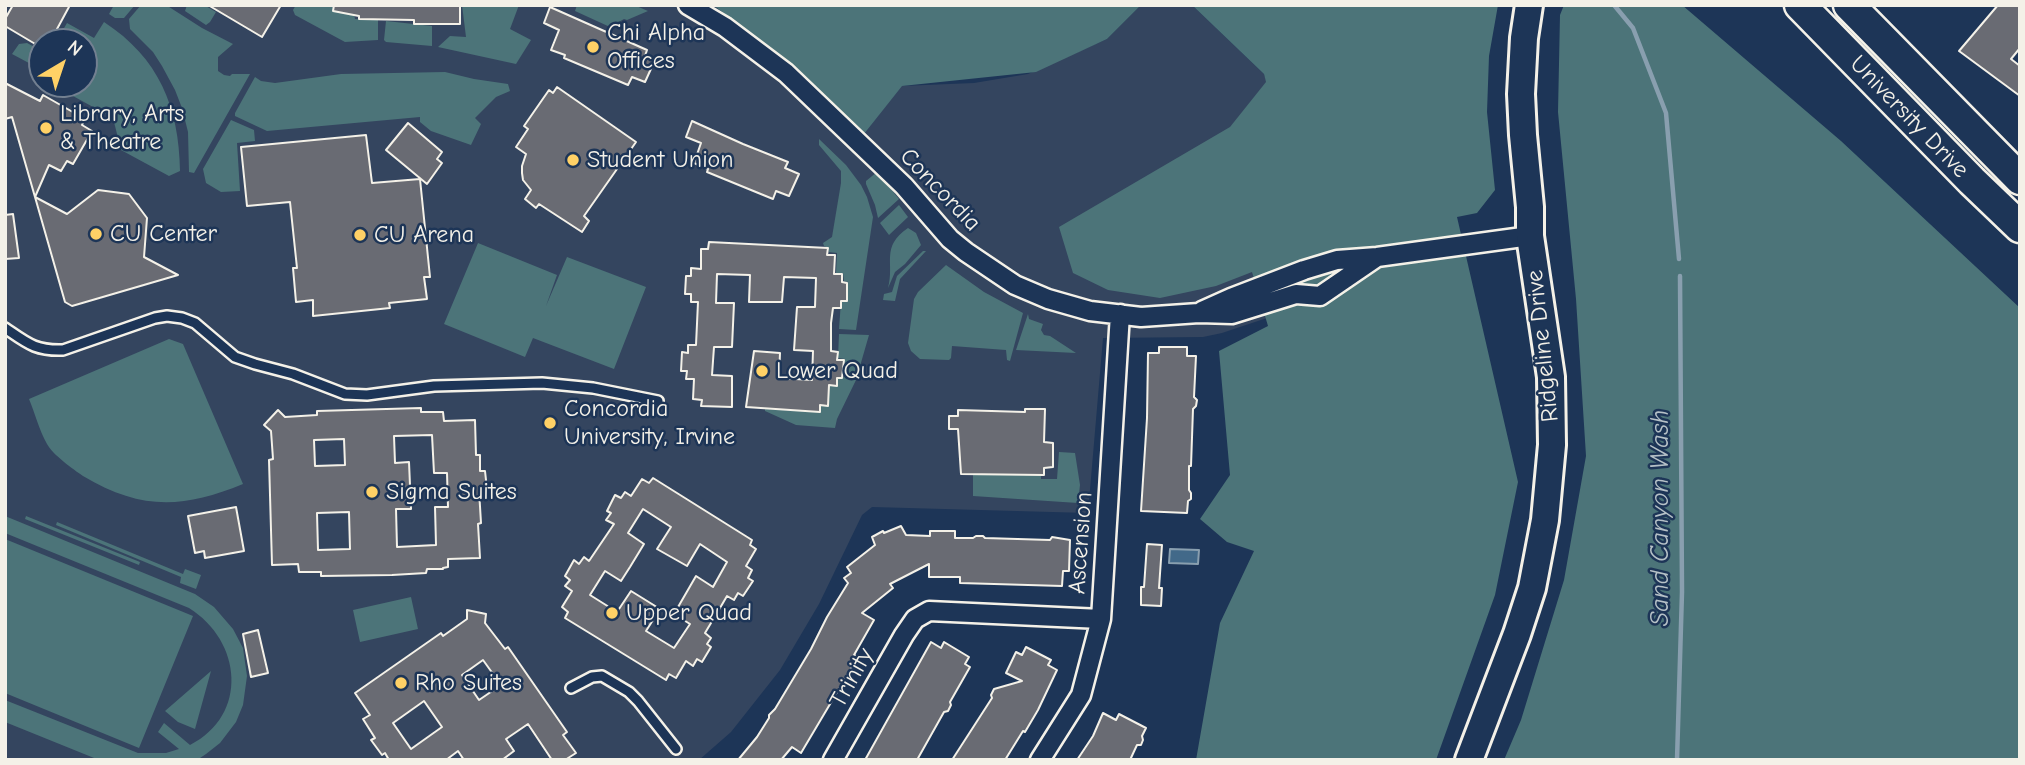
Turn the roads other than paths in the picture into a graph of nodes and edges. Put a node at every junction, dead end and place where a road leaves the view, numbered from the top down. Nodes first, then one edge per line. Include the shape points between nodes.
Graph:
1 (688, 5) edge
2 (1529, 5) edge
3 (1800, 5) edge
4 (1849, 5) edge
5 (2020, 179) edge
6 (2020, 228) edge
7 (1530, 236) junction
8 (1377, 257) junction
9 (1199, 313) junction
10 (1120, 314) junction
11 (5, 328) edge
12 (658, 401) dead end
13 (1101, 618) junction
14 (572, 688) dead end
15 (676, 749) dead end
16 (833, 760) edge
17 (1040, 760) edge
18 (1469, 760) edge

1 - 10 street, Concordia via 786,73 966,252 1014,285 1048,299 1090,312
2 - 7 street, Ridgeline Drive via 1521,94
3 - 6 main road, University Drive
4 - 5 main road, University Drive
7 - 8 street, Concordia
7 - 18 street, Ridgeline Drive via 1551,377 1552,445 1545,520 1532,588
8 - 9 street, Concordia via 1337,260 1304,270
8 - 9 street, Concordia via 1320,296 1296,294 1232,314
9 - 10 street, Concordia
10 - 13 street, Ascension
11 - 12 lane via 30,346 50,351 167,316 195,323 234,357 345,394 542,383
13 - 16 street, Trinity via 929,611 904,635
13 - 17 street, Ascension via 1081,695
14 - 15 lane via 601,676 629,692

